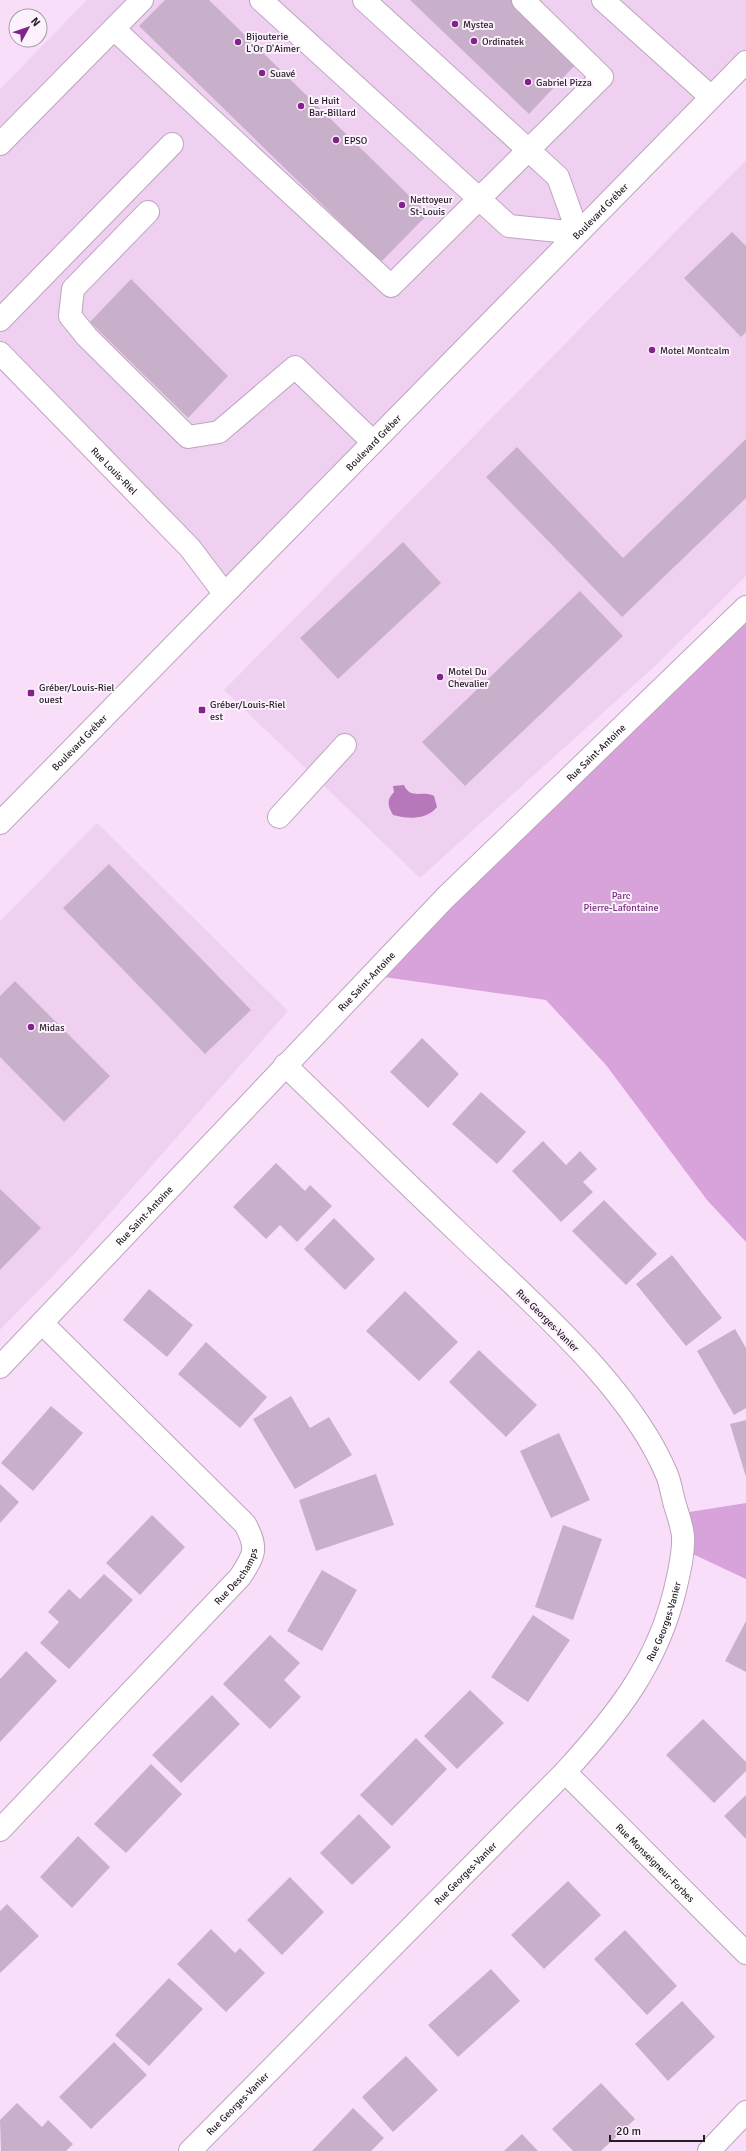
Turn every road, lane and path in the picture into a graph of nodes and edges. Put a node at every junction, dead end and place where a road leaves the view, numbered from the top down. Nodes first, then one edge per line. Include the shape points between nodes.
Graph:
1 (142, 0) edge
2 (261, 0) edge
3 (364, 0) edge
4 (523, 0) edge
5 (603, 0) edge
6 (114, 29) junction
7 (746, 62) edge
8 (711, 97) junction
9 (0, 144) edge
10 (172, 144) dead end
11 (528, 150) junction
12 (478, 199) junction
13 (148, 212) dead end
14 (578, 232) junction
15 (0, 320) edge
16 (0, 353) edge
17 (373, 442) junction
18 (224, 593) junction
19 (746, 607) edge
20 (345, 745) dead end
21 (279, 817) dead end
22 (0, 823) edge
23 (285, 1065) junction
24 (42, 1323) junction
25 (0, 1367) edge
26 (565, 1772) junction
27 (0, 1830) edge
28 (746, 1953) edge
29 (746, 2112) edge
30 (190, 2151) edge
31 (709, 2151) edge

1 - 6 street
2 - 12 street
3 - 11 street
4 - 11 street via 602,77
5 - 8 street
6 - 9 street
6 - 12 street via 391,286
7 - 8 street, Boulevard Gréber
8 - 14 street, Boulevard Gréber
10 - 15 street
11 - 12 street
11 - 14 street via 558,178
12 - 14 street via 509,226
13 - 17 street via 73,289 70,316 87,337 188,437 219,432 296,367
14 - 17 street, Boulevard Gréber
16 - 18 street, Rue Louis-Riel via 190,548
17 - 18 street, Boulevard Gréber
18 - 22 street, Boulevard Gréber
19 - 23 street, Rue Saint-Antoine via 445,898
20 - 21 street
23 - 24 street, Rue Saint-Antoine
23 - 26 street, Rue Georges-Vanier via 568,1338 620,1397 650,1441 667,1476 683,1536 671,1606 647,1665 632,1692 610,1722
24 - 25 street, Rue Saint-Antoine
24 - 27 street, Rue Deschamps via 245,1524 255,1550 240,1577
26 - 28 street, Rue Monseigneur-Forbes
26 - 30 street, Rue Georges-Vanier
29 - 31 street

